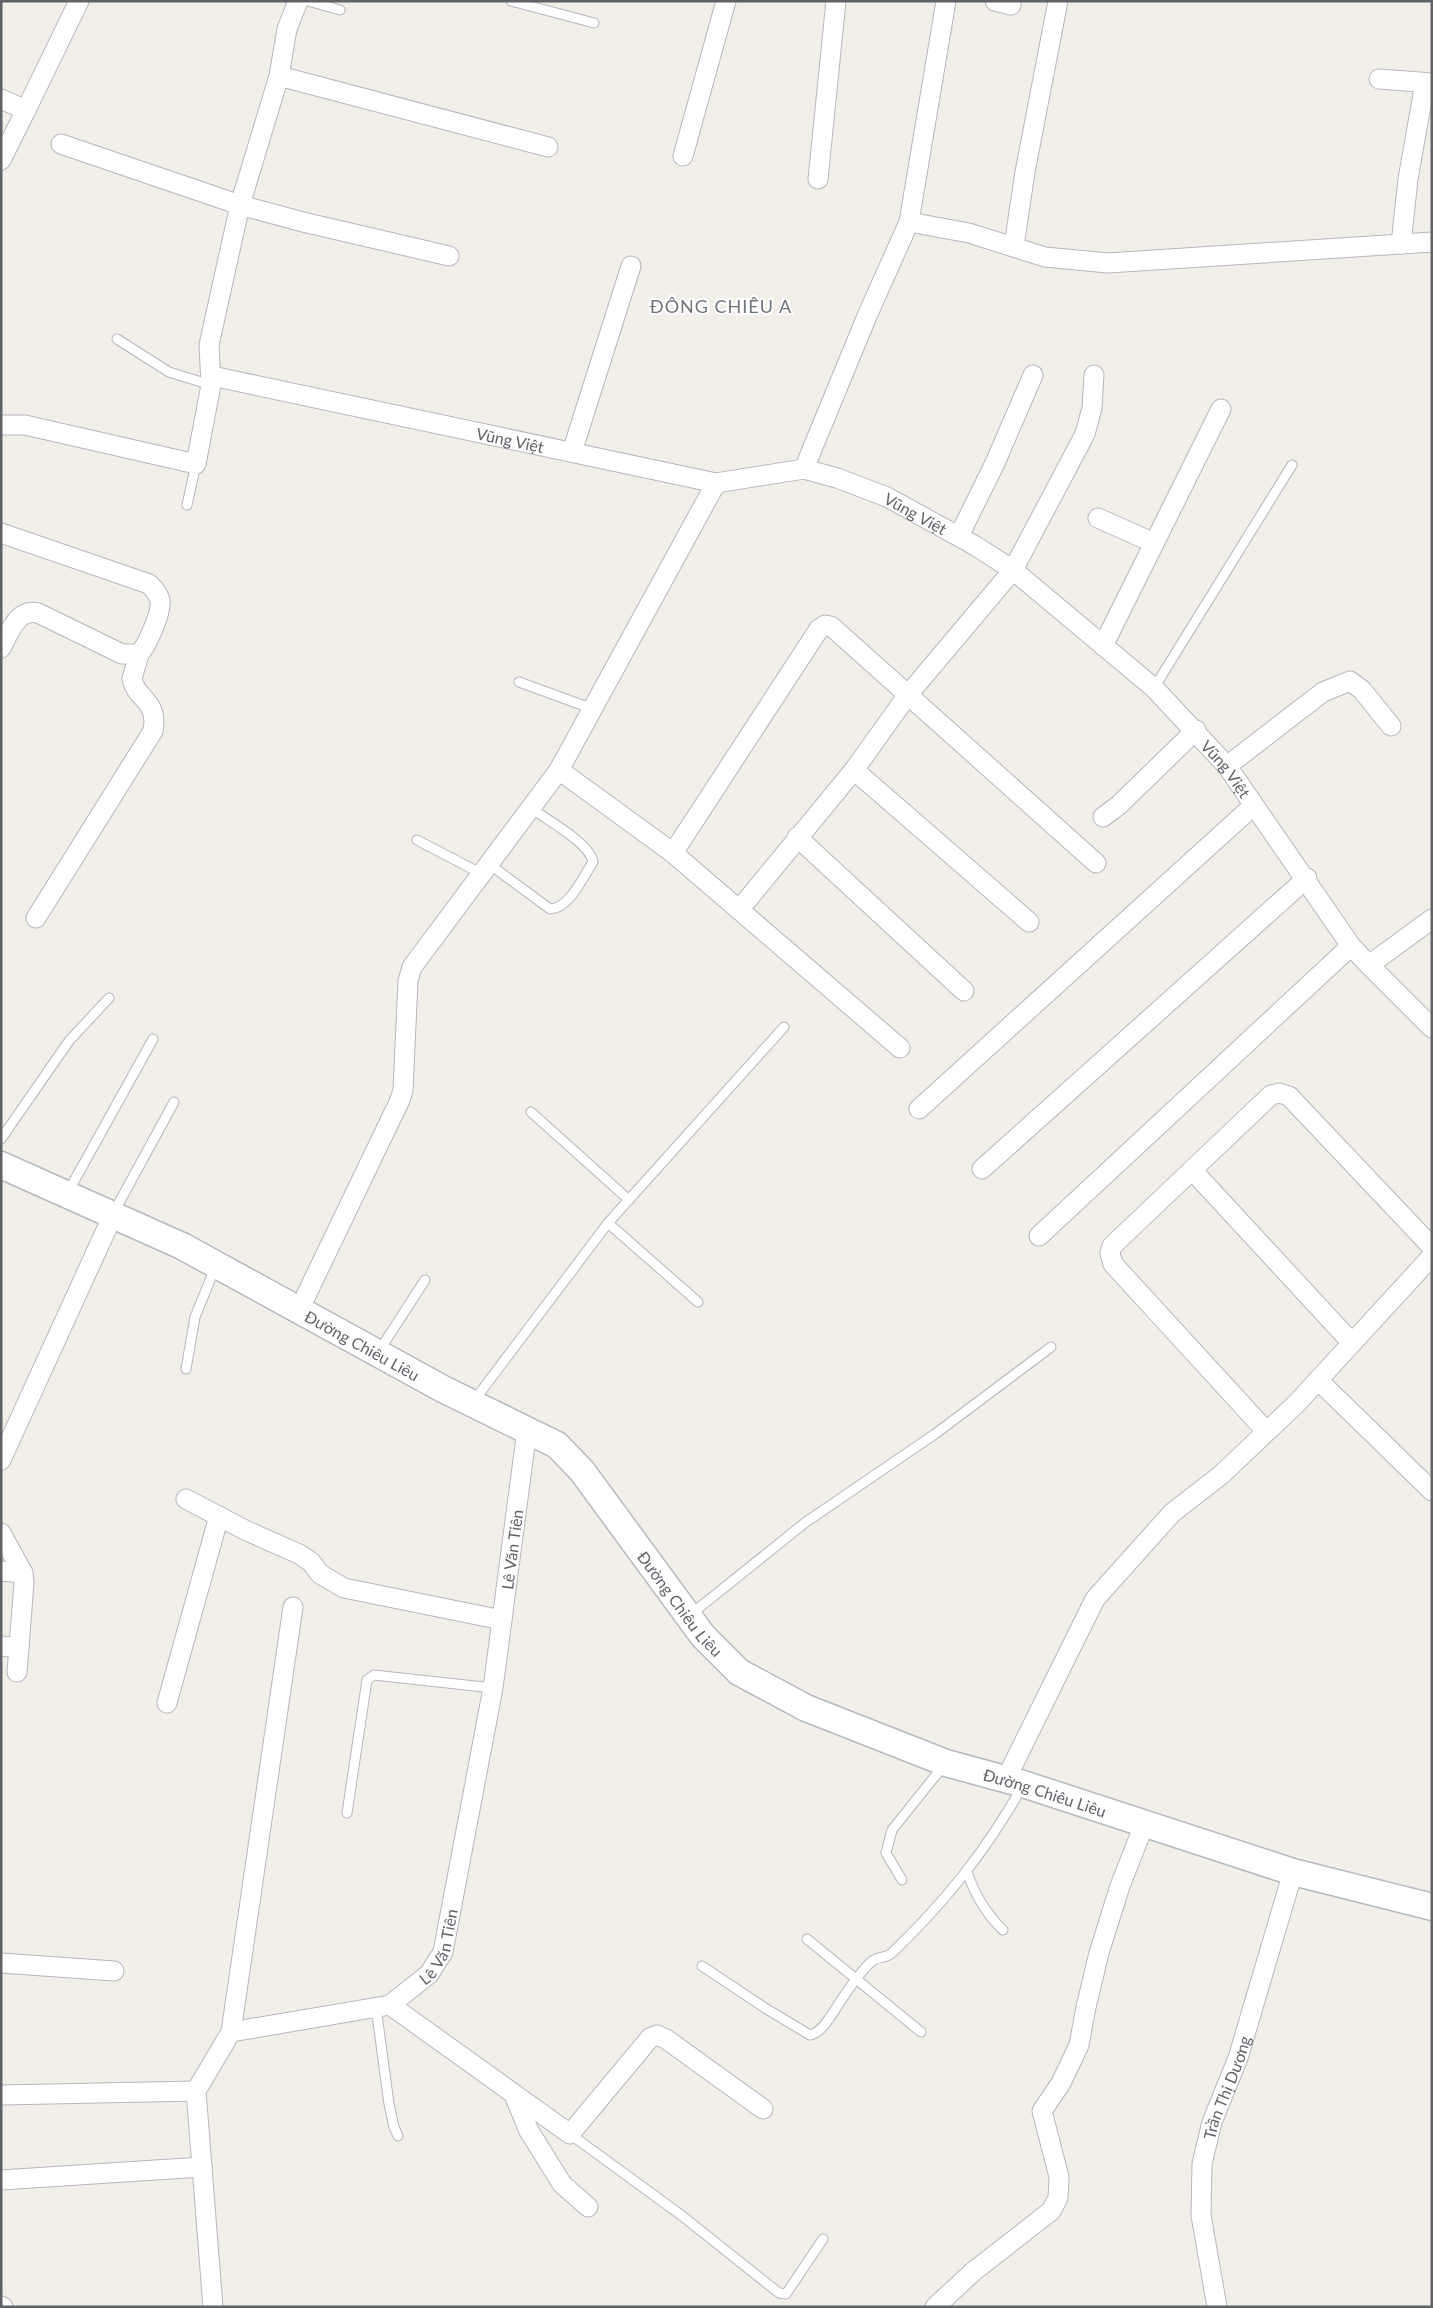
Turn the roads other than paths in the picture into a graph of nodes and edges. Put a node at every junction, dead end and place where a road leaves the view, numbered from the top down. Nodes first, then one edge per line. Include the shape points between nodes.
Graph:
1 (79, 1) edge
2 (298, 1) edge
3 (308, 1) edge
4 (511, 1) edge
5 (726, 1) edge
6 (836, 1) edge
7 (946, 1) edge
8 (1058, 1) edge
9 (340, 10) dead end
10 (594, 23) dead end
11 (279, 76) junction
12 (1379, 79) dead end
13 (1428, 83) edge
14 (1, 99) edge
15 (26, 110) junction
16 (61, 144) dead end
17 (548, 147) dead end
18 (683, 156) dead end
19 (1, 160) edge
20 (818, 179) dead end
21 (240, 205) junction
22 (909, 222) junction
23 (1432, 242) edge
24 (1401, 244) junction
25 (1014, 246) junction
26 (449, 256) dead end
27 (631, 266) dead end
28 (117, 339) dead end
29 (1032, 375) dead end
30 (1094, 375) dead end
31 (211, 380) junction
32 (1221, 409) dead end
33 (1, 425) edge
34 (572, 452) junction
35 (196, 464) junction
36 (1292, 465) dead end
37 (804, 469) junction
38 (716, 483) junction
39 (187, 505) dead end
40 (1098, 518) dead end
41 (1, 533) edge
42 (959, 536) junction
43 (1154, 543) junction
44 (1013, 570) junction
45 (1103, 646) junction
46 (1, 648) edge
47 (139, 654) junction
48 (519, 682) dead end
49 (1154, 688) junction
50 (907, 696) junction
51 (593, 709) junction
52 (1390, 726) dead end
53 (1196, 730) junction
54 (1227, 766) junction
55 (559, 770) junction
56 (854, 770) junction
57 (1254, 806) junction
58 (530, 808) junction
59 (1103, 817) dead end
60 (797, 837) junction
61 (417, 840) dead end
62 (673, 853) junction
63 (1096, 864) dead end
64 (486, 869) junction
65 (1306, 878) junction
66 (739, 910) junction
67 (36, 918) dead end
68 (1432, 919) edge
69 (1030, 922) dead end
70 (1352, 946) junction
71 (1369, 965) junction
72 (964, 991) dead end
73 (109, 998) dead end
74 (784, 1028) dead end
75 (1432, 1028) edge
76 (153, 1038) dead end
77 (900, 1048) dead end
78 (174, 1102) dead end
79 (918, 1110) dead end
80 (530, 1112) dead end
81 (1, 1139) edge
82 (1, 1165) edge
83 (982, 1169) dead end
84 (1193, 1171) junction
85 (67, 1194) junction
86 (629, 1200) junction
87 (113, 1215) junction
88 (608, 1224) junction
89 (1039, 1236) dead end
90 (1432, 1247) edge
91 (1432, 1256) edge
92 (216, 1265) junction
93 (424, 1280) dead end
94 (698, 1302) dead end
95 (299, 1310) junction
96 (1352, 1343) junction
97 (1051, 1347) dead end
98 (377, 1353) junction
99 (186, 1368) dead end
100 (1318, 1380) junction
101 (472, 1403) junction
102 (527, 1430) junction
103 (1266, 1431) junction
104 (1, 1460) edge
105 (1432, 1491) edge
106 (186, 1498) dead end
107 (219, 1516) junction
108 (1, 1533) edge
109 (1, 1571) edge
110 (23, 1573) junction
111 (293, 1607) dead end
112 (690, 1616) junction
113 (502, 1620) junction
114 (10, 1647) edge
115 (18, 1672) dead end
116 (493, 1688) junction
117 (166, 1704) dead end
118 (946, 1763) junction
119 (1014, 1783) junction
120 (347, 1813) dead end
121 (1144, 1825) junction
122 (967, 1872) junction
123 (1293, 1872) junction
124 (902, 1880) dead end
125 (1432, 1907) edge
126 (1003, 1930) dead end
127 (807, 1939) dead end
128 (1, 1963) edge
129 (702, 1966) dead end
130 (114, 1971) dead end
131 (856, 1979) junction
132 (383, 2006) junction
133 (230, 2032) junction
134 (921, 2032) dead end
135 (196, 2091) junction
136 (514, 2094) junction
137 (1, 2095) edge
138 (763, 2109) dead end
139 (570, 2134) junction
140 (398, 2136) dead end
141 (202, 2167) junction
142 (1, 2180) edge
143 (588, 2207) dead end
144 (823, 2239) dead end
145 (943, 2304) edge
146 (213, 2307) edge
147 (1217, 2307) edge

1 - 15 street
2 - 11 street via 287,29
3 - 9 lane
4 - 10 lane
5 - 18 street
6 - 20 street
7 - 22 street
8 - 25 street
11 - 17 street
11 - 21 street
12 - 13 street
13 - 24 street via 1408,179
14 - 15 street
15 - 19 street
16 - 21 street
21 - 26 street
21 - 31 street via 209,345
22 - 25 street via 969,233
22 - 37 street
23 - 24 street
24 - 25 street via 1108,263 1045,257
27 - 34 street
28 - 31 lane via 169,372
29 - 42 street
30 - 44 street via 1092,408 1085,434
31 - 34 street, Vũng Việt
31 - 35 street
32 - 43 street
33 - 35 street via 26,425
34 - 38 street, Vũng Việt
35 - 39 lane
36 - 49 lane
37 - 38 street, Vũng Việt
37 - 42 street, Vũng Việt via 887,497
38 - 51 street
40 - 43 street
41 - 47 street via 149,584 158,596 159,610 145,648
42 - 44 street, Vũng Việt
43 - 45 street
44 - 45 street, Vũng Việt
44 - 50 street
45 - 49 street, Vũng Việt
46 - 47 street via 16,621 29,611 122,654
47 - 67 street via 132,679 154,715 153,731
48 - 51 lane
49 - 53 street, Vũng Việt
50 - 56 street
50 - 62 street via 831,626 819,629
50 - 63 street
51 - 55 street
52 - 54 street via 1362,690 1350,681 1323,692
53 - 54 street, Vũng Việt
53 - 59 street
54 - 57 street, Vũng Việt
55 - 58 street
55 - 62 street
56 - 60 street
56 - 69 street
57 - 65 street, Vũng Việt
57 - 79 street
58 - 64 street
58 - 64 lane via 585,847 592,857 593,862 566,902 550,909
60 - 66 street
60 - 72 street
61 - 64 lane
62 - 66 street
64 - 95 street via 412,967 408,981 400,1100
65 - 70 street, Vũng Việt
65 - 83 street
66 - 77 street
68 - 71 street
70 - 71 street, Vũng Việt
70 - 89 street
71 - 75 street, Vũng Việt
73 - 81 lane via 69,1041
74 - 86 lane
76 - 85 lane
78 - 87 lane
80 - 86 lane
82 - 85 street, Đường Chiêu Liêu
84 - 90 street via 1271,1095 1289,1096
84 - 96 street
84 - 103 street via 1112,1246 1110,1252 1114,1264
85 - 87 street, Đường Chiêu Liêu
86 - 88 lane
87 - 92 street, Đường Chiêu Liêu
87 - 104 street
88 - 94 lane
88 - 101 lane
91 - 96 street
92 - 95 street, Đường Chiêu Liêu
92 - 99 lane via 196,1317
93 - 98 lane
95 - 98 street, Đường Chiêu Liêu
96 - 100 street
97 - 112 lane via 935,1434 806,1522
98 - 101 street, Đường Chiêu Liêu
100 - 103 street
100 - 105 street
101 - 102 street, Đường Chiêu Liêu
102 - 112 street, Đường Chiêu Liêu via 557,1444 582,1471
102 - 113 street, Lê Văn Tiên
103 - 119 street via 1221,1475 1172,1513 1095,1599
106 - 107 street
107 - 113 street via 299,1554 320,1574 344,1588
107 - 117 street
108 - 110 street
109 - 110 street
110 - 114 street via 24,1583
111 - 133 street
112 - 118 street, Đường Chiêu Liêu via 703,1636 739,1672 806,1708
113 - 116 street, Lê Văn Tiên
114 - 115 street
116 - 120 lane via 374,1675 367,1680
116 - 132 street, Lê Văn Tiên via 443,1952 429,1974
118 - 119 street, Đường Chiêu Liêu
118 - 124 lane via 892,1830 886,1853
119 - 121 street, Đường Chiêu Liêu
119 - 122 lane via 1001,1825
121 - 123 street, Đường Chiêu Liêu
121 - 145 street via 1099,1953 1079,2045 1061,2083 1042,2110 1059,2177 1058,2198 1051,2211 974,2272
122 - 126 lane via 988,1915
122 - 131 lane via 896,1949 886,1958 872,1960
123 - 125 street, Đường Chiêu Liêu
123 - 147 street, Trần Thị Dương via 1238,2058 1212,2122 1202,2164 1201,2215
127 - 131 lane
128 - 130 street
129 - 131 lane via 810,2035 828,2020
131 - 134 lane
132 - 133 street, Lê Văn Tiên
132 - 136 street
132 - 140 lane via 389,2104
133 - 135 street
135 - 137 street
135 - 141 street
136 - 139 street
136 - 143 street via 529,2130 558,2178
138 - 139 street via 666,2039 657,2036 650,2038
139 - 144 lane via 681,2215 779,2293 786,2294
141 - 142 street
141 - 146 street

